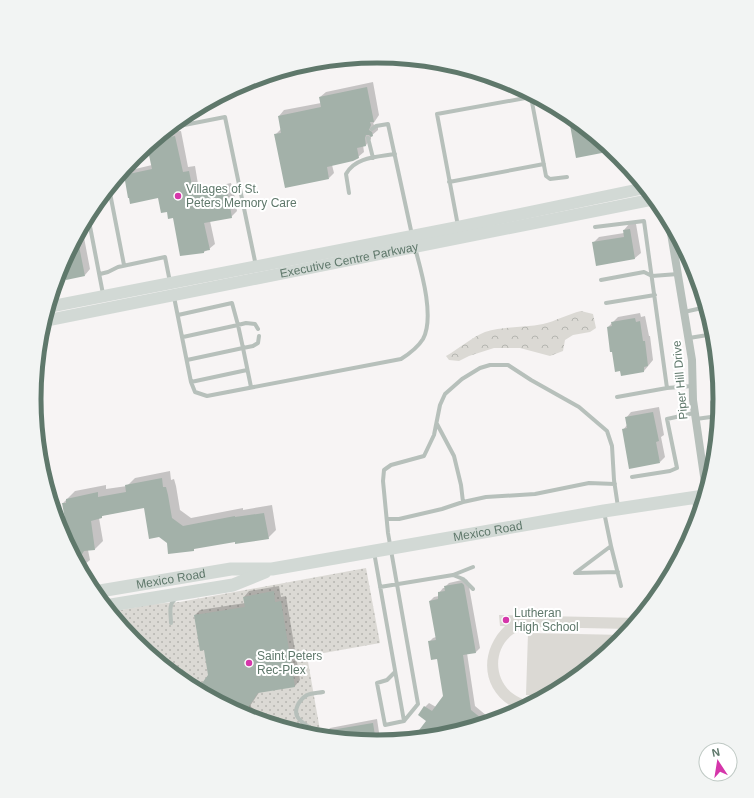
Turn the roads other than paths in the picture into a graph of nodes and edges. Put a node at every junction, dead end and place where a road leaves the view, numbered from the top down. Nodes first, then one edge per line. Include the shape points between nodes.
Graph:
1 (526, 98) edge
2 (531, 100) edge
3 (182, 125) edge
4 (372, 129) dead end
5 (368, 138) dead end
6 (395, 154) junction
7 (373, 158) junction
8 (544, 164) junction
9 (567, 177) dead end
10 (449, 182) junction
11 (640, 189) edge
12 (349, 193) dead end
13 (110, 194) edge
14 (649, 201) edge
15 (90, 225) edge
16 (458, 227) junction
17 (595, 227) dead end
18 (413, 242) junction
19 (674, 243) edge
20 (124, 265) junction
21 (256, 266) junction
22 (100, 274) junction
23 (678, 274) junction
24 (652, 276) junction
25 (601, 280) dead end
26 (171, 283) junction
27 (173, 295) junction
28 (104, 296) junction
29 (655, 296) junction
30 (606, 303) dead end
31 (54, 306) edge
32 (701, 308) edge
33 (684, 312) junction
34 (178, 315) junction
35 (50, 320) edge
36 (238, 325) junction
37 (258, 329) dead end
38 (707, 335) edge
39 (259, 336) dead end
40 (183, 337) junction
41 (689, 338) junction
42 (243, 348) junction
43 (187, 360) junction
44 (247, 370) junction
45 (191, 382) junction
46 (693, 386) junction
47 (251, 387) junction
48 (667, 388) junction
49 (617, 397) dead end
50 (695, 416) junction
51 (712, 416) edge
52 (437, 424) junction
53 (632, 477) dead end
54 (704, 477) edge
55 (615, 484) junction
56 (699, 497) edge
57 (463, 502) junction
58 (618, 508) junction
59 (604, 511) junction
60 (387, 520) junction
61 (611, 546) junction
62 (391, 548) junction
63 (374, 551) junction
64 (473, 567) dead end
65 (272, 569) junction
66 (618, 572) junction
67 (453, 575) junction
68 (397, 584) junction
69 (620, 586) dead end
70 (380, 587) junction
71 (473, 589) dead end
72 (101, 591) edge
73 (181, 593) junction
74 (113, 603) edge
75 (171, 623) dead end
76 (177, 669) edge
77 (395, 672) junction
78 (185, 675) edge
79 (323, 692) dead end
80 (404, 721) junction
81 (314, 729) edge

1 - 10 lane via 437,114
2 - 8 lane
3 - 21 lane via 225,117
4 - 6 lane via 388,124
5 - 7 lane
6 - 7 lane
6 - 18 lane
7 - 12 lane via 356,163 349,169 346,174
8 - 9 lane via 546,176 550,179
8 - 10 lane
10 - 16 lane
11 - 16 street, Executive Centre Parkway
13 - 20 lane
14 - 18 street, Executive Centre Parkway
15 - 22 lane
16 - 18 street, Executive Centre Parkway
17 - 24 lane via 644,221
18 - 21 street, Executive Centre Parkway
18 - 27 street, Executive Centre Parkway
18 - 47 lane via 426,296 427,315 423,339 410,354 401,359
19 - 23 street, Piper Hill Drive
20 - 22 lane
20 - 26 lane via 165,257
21 - 26 street, Executive Centre Parkway
22 - 28 lane
23 - 24 lane
23 - 33 street, Piper Hill Drive
24 - 25 lane via 644,272
24 - 29 lane
26 - 27 lane
26 - 28 street, Executive Centre Parkway
27 - 34 lane
27 - 35 street, Executive Centre Parkway
28 - 31 street, Executive Centre Parkway
29 - 30 lane
29 - 48 lane
32 - 33 lane
33 - 41 street, Piper Hill Drive
34 - 36 lane via 232,303
34 - 40 lane
36 - 37 lane via 251,323
36 - 40 lane
36 - 42 lane
38 - 41 lane
39 - 42 lane via 258,343
40 - 43 lane
41 - 46 street, Piper Hill Drive
42 - 43 lane
42 - 44 lane
43 - 45 lane
44 - 45 lane
44 - 47 lane
45 - 47 lane via 195,392 207,396
46 - 48 lane
46 - 50 street, Piper Hill Drive
48 - 49 lane
50 - 51 lane
50 - 53 lane via 667,419 677,468
50 - 54 street, Piper Hill Drive
52 - 55 lane via 440,405 445,394 453,386 480,368 508,365 579,407 607,432 612,446
52 - 57 lane via 454,456
52 - 60 lane via 424,456 391,465 384,470
55 - 57 lane via 589,483 535,494 486,497
55 - 58 lane
56 - 58 main road, Mexico Road
57 - 60 lane
58 - 59 main road, Mexico Road
59 - 61 lane
59 - 62 main road, Mexico Road
60 - 62 lane
61 - 66 lane
61 - 66 lane via 575,573
62 - 63 main road, Mexico Road
62 - 68 lane
63 - 65 main road, Mexico Road
63 - 70 lane
64 - 67 lane
65 - 72 main road, Mexico Road via 231,569
65 - 73 main road, Mexico Road via 233,585
66 - 69 lane
67 - 68 lane
67 - 71 lane via 463,579
68 - 70 lane
68 - 80 lane via 418,704
70 - 77 lane
73 - 74 main road, Mexico Road
73 - 75 lane via 172,602
76 - 78 lane via 182,670
77 - 80 lane
77 - 80 lane via 387,680 377,683 381,706 385,725
79 - 81 lane via 308,695 298,704 296,711 300,720

